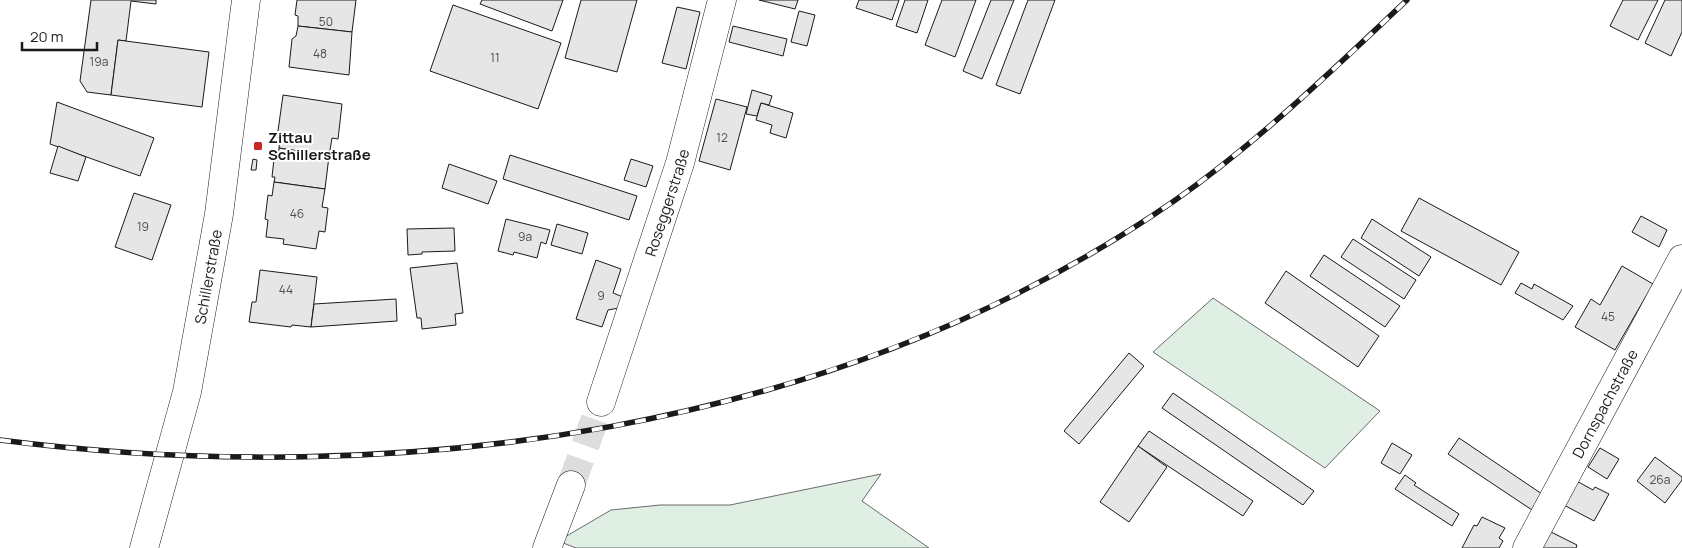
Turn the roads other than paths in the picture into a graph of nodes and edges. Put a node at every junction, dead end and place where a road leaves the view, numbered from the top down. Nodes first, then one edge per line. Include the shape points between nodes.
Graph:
1 (246, 0) edge
2 (722, 0) edge
3 (1682, 259) edge
4 (601, 402) tunnel mouth
5 (571, 485) tunnel mouth
6 (144, 548) edge
7 (547, 548) edge
8 (1527, 548) edge

1 - 6 street, Schillerstraße via 218,221 189,383
2 - 4 street, Roseggerstraße via 680,163
3 - 8 street, Dornspachstraße
5 - 7 street

